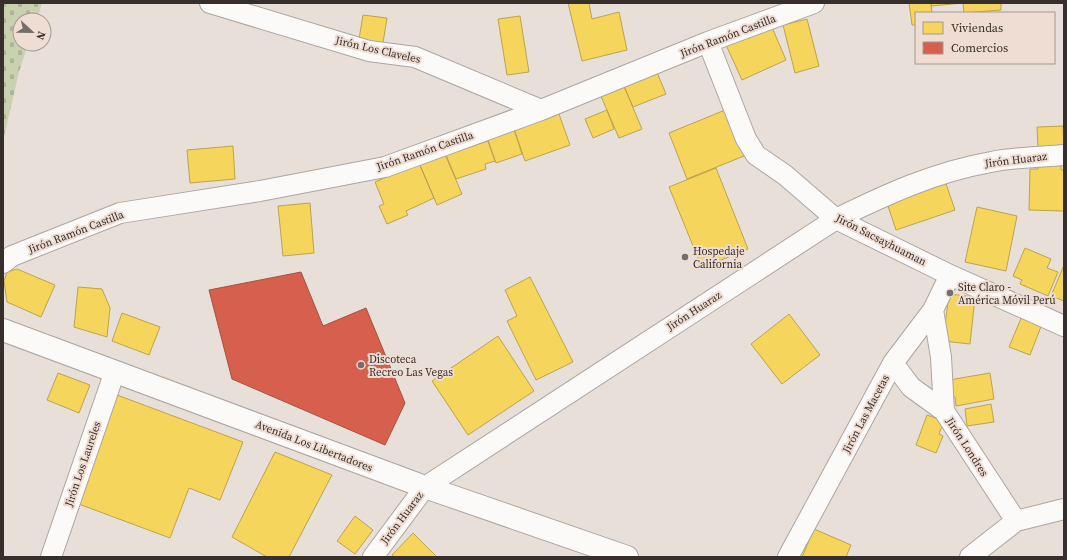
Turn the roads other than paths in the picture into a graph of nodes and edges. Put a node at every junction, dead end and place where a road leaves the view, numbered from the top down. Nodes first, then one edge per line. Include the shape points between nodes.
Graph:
1 (210, 3) edge
2 (814, 3) edge
3 (708, 42) junction
4 (542, 110) junction
5 (1064, 155) edge
6 (836, 219) junction
7 (3, 263) edge
8 (950, 275) junction
9 (933, 310) junction
10 (1064, 326) edge
11 (3, 330) edge
12 (893, 363) junction
13 (115, 371) junction
14 (944, 411) junction
15 (425, 487) junction
16 (1064, 509) edge
17 (1016, 521) junction
18 (51, 557) edge
19 (373, 557) edge
20 (627, 557) edge
21 (788, 557) edge
22 (970, 557) edge

1 - 4 street, Jirón Los Claveles via 369,51 415,57
2 - 3 street, Jirón Ramón Castilla
3 - 4 street, Jirón Ramón Castilla
3 - 6 street, Jirón Sacsayhuaman via 750,147 756,155
4 - 7 street, Jirón Ramón Castilla via 385,167 260,191 120,213 12,256
5 - 6 street, Jirón Huaraz via 991,162 924,179
6 - 8 street, Jirón Sacsayhuaman
6 - 15 street, Jirón Huaraz
8 - 9 street, Jirón Las Macetas
8 - 10 street, Jirón Sacsayhuaman
9 - 12 street, Jirón Las Macetas
9 - 14 street via 941,356
11 - 13 street, Avenida Los Libertadores
12 - 14 street, Jirón Londres via 911,387
12 - 21 street, Jirón Las Macetas
13 - 15 street, Avenida Los Libertadores
13 - 18 street, Jirón Los Laureles
14 - 17 street, Jirón Londres
15 - 19 street, Jirón Huaraz
15 - 20 street, Avenida Los Libertadores
16 - 17 street
17 - 22 street

